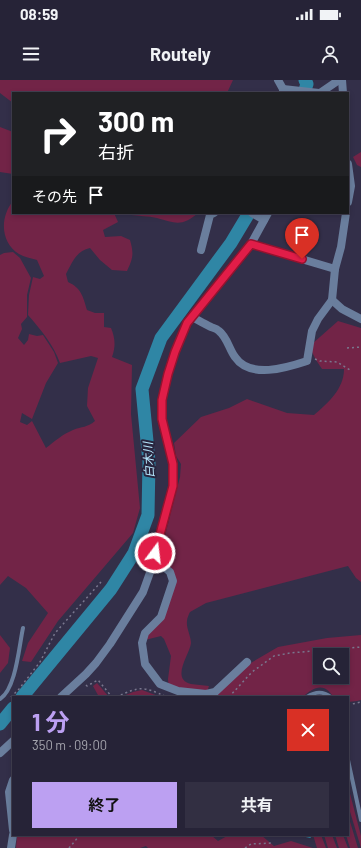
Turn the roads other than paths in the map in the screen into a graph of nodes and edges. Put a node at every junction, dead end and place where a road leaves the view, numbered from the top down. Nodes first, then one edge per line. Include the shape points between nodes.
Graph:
1 (278, 80) edge
2 (340, 80) edge
3 (286, 90) edge
4 (304, 92) edge
5 (322, 92) edge
6 (343, 92) edge
7 (349, 171) edge
8 (349, 197) edge
9 (212, 214) edge
10 (346, 214) edge
11 (266, 216) edge
12 (251, 244) junction
13 (201, 250) dead end
14 (335, 269) junction
15 (332, 300) junction
16 (192, 317) junction
17 (361, 319) edge
18 (152, 567) junction
19 (23, 628) dead end
20 (247, 662) dead end
21 (62, 696) edge
22 (309, 696) edge
23 (330, 696) edge
24 (0, 699) edge
25 (12, 742) edge
26 (0, 753) edge
27 (349, 767) edge
28 (12, 783) edge
29 (12, 820) edge
30 (361, 820) edge
31 (13, 836) edge
32 (11, 848) edge

1 - 3 street
2 - 5 street
2 - 6 street
3 - 4 street
7 - 8 street
9 - 13 street
10 - 14 street
11 - 12 street
12 - 14 street
12 - 16 street
14 - 15 street
15 - 16 street via 312,331 307,361 272,370 250,368 239,362 218,329
15 - 17 street via 342,309
16 - 18 street via 175,352 162,400 162,419 173,464 173,486
18 - 20 street via 164,567 170,572 172,581 161,617 145,633 142,642 145,664 160,684 178,691 206,694 214,692
18 - 21 street via 143,592 110,644 96,664
19 - 24 lane via 10,686
22 - 23 lane via 319,692
25 - 26 street
27 - 30 lane
28 - 29 street via 9,792
31 - 32 street

